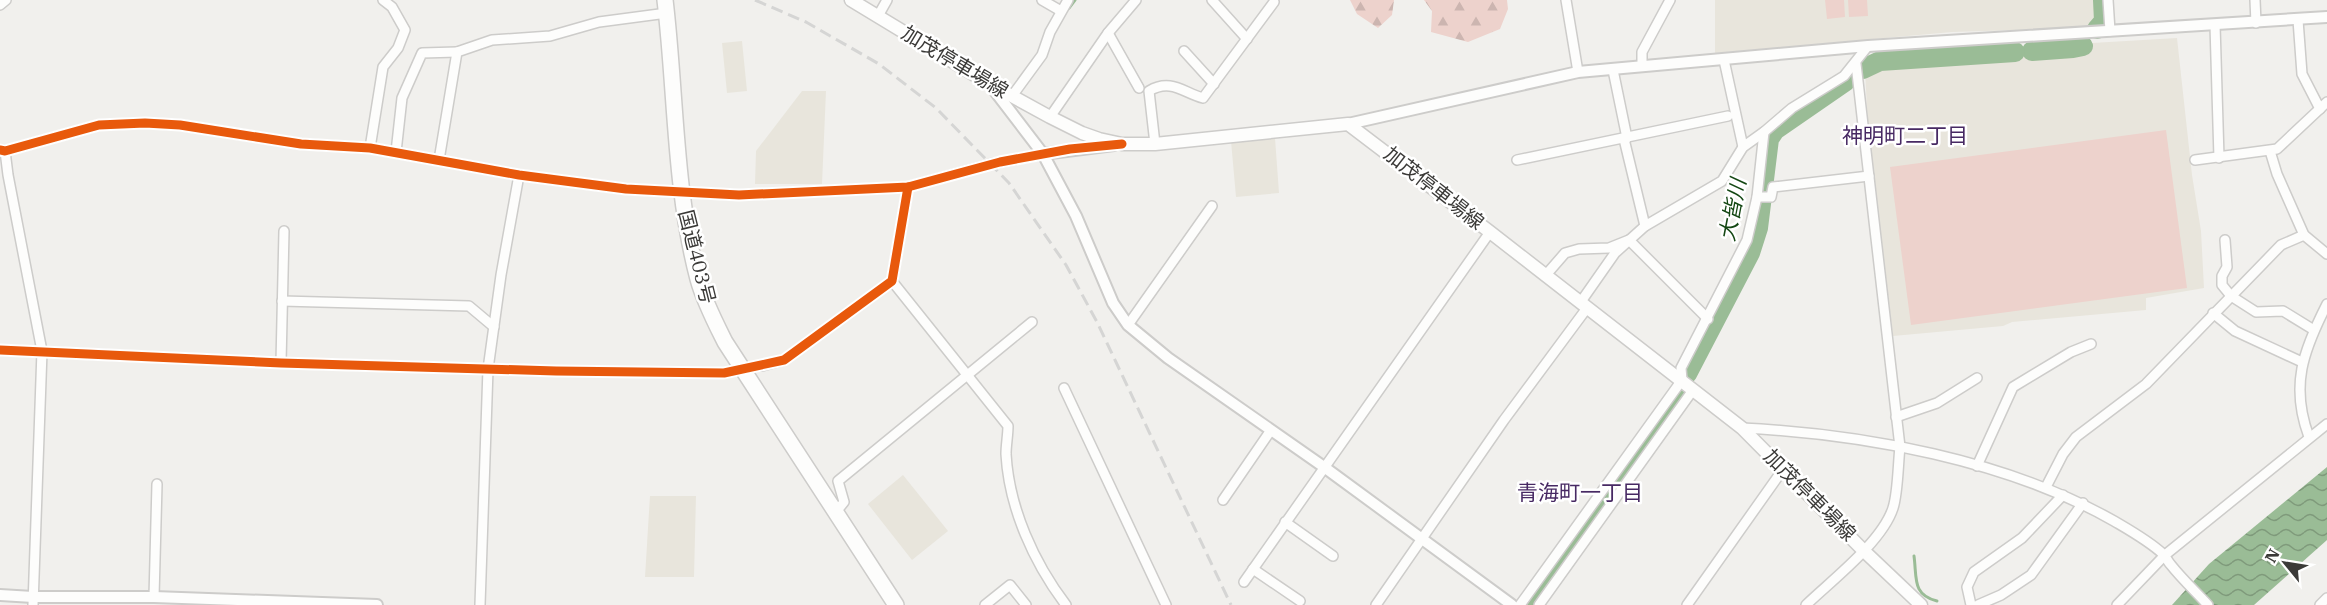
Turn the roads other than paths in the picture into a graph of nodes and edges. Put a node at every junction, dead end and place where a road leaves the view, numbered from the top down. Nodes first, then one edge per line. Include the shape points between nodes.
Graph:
1 (6, 0) edge
2 (383, 0) edge
3 (851, 0) edge
4 (886, 0) edge
5 (1042, 0) edge
6 (1068, 0) edge
7 (1136, 0) edge
8 (1212, 0) edge
9 (1566, 0) edge
10 (1670, 0) edge
11 (2108, 0) edge
12 (2255, 0) edge
13 (1274, 2) dead end
14 (0, 5) edge
15 (666, 6) edge
16 (1061, 11) junction
17 (878, 16) junction
18 (2327, 17) edge
19 (2298, 20) junction
20 (2256, 23) junction
21 (2215, 25) junction
22 (2110, 31) junction
23 (1108, 33) junction
24 (1247, 39) junction
25 (1868, 46) junction
26 (1184, 51) dead end
27 (457, 52) junction
28 (1724, 60) junction
29 (1856, 64) junction
30 (1642, 65) junction
31 (1613, 70) junction
32 (1578, 72) junction
33 (988, 83) junction
34 (1214, 84) junction
35 (1139, 88) dead end
36 (1012, 96) junction
37 (2323, 105) edge
38 (1728, 116) dead end
39 (1050, 117) junction
40 (1348, 124) junction
41 (1764, 132) junction
42 (1625, 139) junction
43 (1122, 144) junction
44 (1155, 144) junction
45 (370, 147) junction
46 (1743, 147) junction
47 (2270, 151) junction
48 (396, 152) junction
49 (1043, 154) junction
50 (3, 155) edge
51 (2219, 158) junction
52 (438, 160) junction
53 (1517, 160) dead end
54 (2195, 160) dead end
55 (519, 175) junction
56 (1869, 176) junction
57 (908, 187) junction
58 (683, 193) junction
59 (1757, 197) junction
60 (1212, 206) dead end
61 (1645, 226) junction
62 (284, 231) dead end
63 (1490, 232) junction
64 (2304, 235) junction
65 (1629, 240) junction
66 (2225, 240) dead end
67 (2327, 254) edge
68 (1545, 276) junction
69 (892, 281) junction
70 (2231, 296) junction
71 (282, 301) junction
72 (2327, 304) edge
73 (1583, 305) junction
74 (2213, 313) junction
75 (1708, 319) junction
76 (1032, 322) dead end
77 (1128, 325) junction
78 (494, 327) junction
79 (2314, 330) junction
80 (2091, 344) dead end
81 (0, 350) edge
82 (42, 351) junction
83 (2302, 362) junction
84 (281, 363) junction
85 (762, 366) tunnel mouth
86 (488, 369) junction
87 (724, 373) tunnel mouth
88 (967, 376) junction
89 (1977, 378) dead end
90 (1682, 380) junction
91 (1064, 388) dead end
92 (1693, 390) junction
93 (1896, 417) junction
94 (2327, 424) edge
95 (1742, 428) junction
96 (1271, 430) junction
97 (2309, 437) junction
98 (1900, 447) junction
99 (1977, 466) junction
100 (1324, 467) junction
101 (1784, 468) junction
102 (157, 484) dead end
103 (2046, 487) junction
104 (2063, 495) junction
105 (1223, 500) dead end
106 (2083, 504) junction
107 (835, 513) junction
108 (1285, 522) junction
109 (1422, 539) junction
110 (1864, 551) junction
111 (2165, 555) junction
112 (1332, 556) dead end
113 (1253, 569) junction
114 (1244, 582) dead end
115 (0, 595) edge
116 (154, 597) junction
117 (2327, 598) edge
118 (33, 601) edge
119 (1300, 601) dead end
120 (1064, 604) edge
121 (377, 605) edge
122 (480, 605) edge
123 (896, 605) edge
124 (985, 605) edge
125 (1026, 605) edge
126 (1166, 605) edge
127 (1376, 605) edge
128 (1512, 605) edge
129 (1520, 605) edge
130 (1539, 605) edge
131 (1687, 605) edge
132 (1806, 605) edge
133 (1920, 605) edge
134 (1971, 605) edge
135 (1978, 605) edge
136 (2117, 605) edge
137 (2208, 605) edge
138 (2320, 605) edge

1 - 14 street
2 - 45 street via 405,30 398,48 383,67
3 - 17 main road, 加茂停車場線
4 - 17 street
5 - 16 street
6 - 16 street
7 - 23 street
8 - 24 street
9 - 32 street
10 - 30 street via 1642,52
11 - 22 street
12 - 20 street
13 - 24 street
15 - 27 street via 550,36 492,40
15 - 58 highway, 国道403号
16 - 36 street via 1042,54
17 - 33 main road, 加茂停車場線
18 - 19 street
19 - 20 street
19 - 37 street via 2302,74
20 - 21 street
21 - 22 street
21 - 51 street
22 - 25 street
23 - 35 street
23 - 39 street
24 - 34 street
25 - 28 street
25 - 29 street
26 - 34 street
27 - 48 street via 422,53 402,98
27 - 52 street
28 - 30 street
28 - 46 street
29 - 41 street
29 - 56 street
30 - 31 street
31 - 32 street
31 - 42 street
32 - 40 street
33 - 36 main road, 加茂停車場線
33 - 49 street
34 - 44 street via 1203,98 1172,86 1149,91
36 - 39 main road, 加茂停車場線
37 - 47 street via 2277,149
38 - 42 street
39 - 43 main road, 加茂停車場線 via 1082,134
40 - 44 main road, 加茂停車場線
40 - 63 main road, 加茂停車場線
41 - 46 street
41 - 59 street
42 - 53 street
42 - 61 street
43 - 44 main road, 加茂停車場線
43 - 49 street
45 - 48 street
45 - 50 street via 301,144 180,125 127,123 99,125
46 - 61 street via 1722,181
47 - 51 street
47 - 64 street
48 - 52 street
49 - 57 street
49 - 77 street via 1076,216 1113,303
50 - 82 street
51 - 54 street
52 - 55 street
55 - 58 street
55 - 78 street
56 - 59 street via 1773,187 1771,197
56 - 93 street
57 - 58 street via 750,195
57 - 69 street
58 - 107 highway, 国道403号 via 694,262 709,309 725,342
59 - 75 street via 1747,240
60 - 77 street
61 - 65 street
62 - 71 street
63 - 68 main road, 加茂停車場線
63 - 100 street
64 - 67 street
64 - 70 street via 2280,245
65 - 68 street via 1609,248 1565,253
65 - 73 street via 1615,253
65 - 75 street
66 - 70 street via 2227,267 2222,285
68 - 73 main road, 加茂停車場線
69 - 85 street via 784,360
69 - 88 street
70 - 74 street
70 - 79 street via 2256,312 2283,311
71 - 78 street via 469,306
71 - 84 street
72 - 79 street
73 - 90 main road, 加茂停車場線
73 - 109 street
74 - 83 street via 2235,331
74 - 103 street via 2146,384 2076,437
75 - 90 street via 1681,368
76 - 88 street
77 - 96 street
78 - 86 street
79 - 83 street
80 - 99 street via 2013,387
81 - 82 street
82 - 84 street
82 - 118 street
83 - 97 street via 2300,389
84 - 86 street
86 - 87 street
86 - 122 street
88 - 107 street via 838,481 844,502
88 - 120 street via 1008,426 1006,453 1011,490 1022,526
89 - 93 street via 1937,404
90 - 92 main road, 加茂停車場線
90 - 129 street
91 - 126 street
92 - 95 main road, 加茂停車場線
92 - 130 street
93 - 98 street
94 - 97 street
95 - 98 street
95 - 101 main road, 加茂停車場線
96 - 100 street
96 - 105 street
97 - 111 street
98 - 99 street
98 - 110 street via 1893,508
99 - 103 street
100 - 108 street
100 - 109 street
101 - 110 main road, 加茂停車場線
101 - 131 street
102 - 116 street
103 - 104 street
104 - 106 street
104 - 134 street via 2022,537 1974,572 1967,586
106 - 111 street
106 - 135 street via 2031,575
107 - 123 highway, 国道403号
108 - 112 street
108 - 113 street
109 - 127 street
109 - 128 street
110 - 132 street
110 - 133 main road, 加茂停車場線
111 - 136 street
111 - 137 street
113 - 114 street
113 - 119 street
115 - 118 street
116 - 118 street
116 - 121 street
117 - 138 street
124 - 125 street via 1010,585

